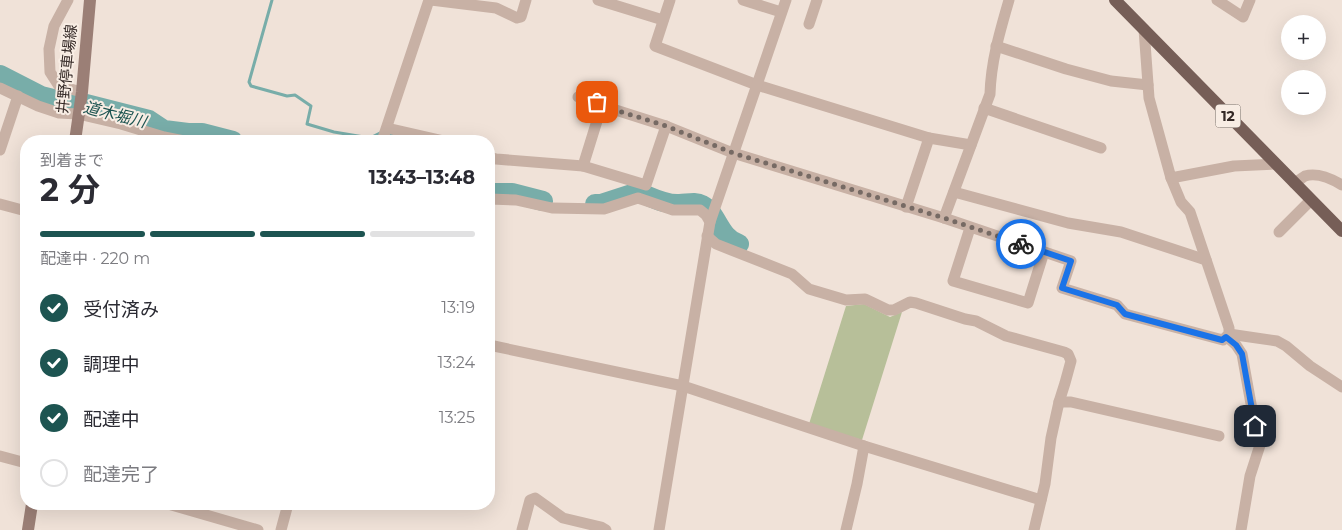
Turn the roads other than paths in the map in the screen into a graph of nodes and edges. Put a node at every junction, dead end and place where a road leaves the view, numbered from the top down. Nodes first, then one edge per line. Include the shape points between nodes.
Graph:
1 (68, 0) edge
2 (90, 0) edge
3 (430, 0) edge
4 (526, 0) edge
5 (598, 0) edge
6 (670, 0) edge
7 (743, 0) edge
8 (786, 0) edge
9 (817, 0) edge
10 (1009, 0) edge
11 (1115, 0) edge
12 (1217, 0) edge
13 (1250, 0) edge
14 (781, 12) junction
15 (663, 20) junction
16 (809, 24) dead end
17 (1144, 29) junction
18 (996, 46) junction
19 (757, 85) junction
20 (1148, 85) junction
21 (0, 88) edge
22 (82, 92) junction
23 (18, 96) junction
24 (578, 97) dead end
25 (600, 105) junction
26 (984, 108) junction
27 (78, 114) junction
28 (666, 126) junction
29 (387, 128) junction
30 (76, 135) edge
31 (157, 135) edge
32 (384, 135) edge
33 (418, 135) edge
34 (929, 138) junction
35 (971, 145) junction
36 (1101, 148) dead end
37 (0, 150) edge
38 (733, 153) junction
39 (495, 159) edge
40 (1275, 164) junction
41 (582, 166) junction
42 (1171, 178) junction
43 (1294, 183) junction
44 (1342, 185) edge
45 (954, 192) junction
46 (495, 198) edge
47 (1312, 200) junction
48 (0, 204) edge
49 (906, 207) junction
50 (20, 210) edge
51 (944, 218) junction
52 (710, 222) junction
53 (970, 228) junction
54 (1342, 231) edge
55 (1279, 232) dead end
56 (707, 236) junction
57 (1044, 252) junction
58 (1206, 260) junction
59 (1228, 336) junction
60 (495, 346) edge
61 (683, 386) junction
62 (1342, 387) edge
63 (1059, 402) junction
64 (1219, 436) dead end
65 (864, 446) junction
66 (0, 456) edge
67 (20, 461) edge
68 (1041, 500) junction
69 (31, 510) edge
70 (189, 510) edge
71 (286, 510) edge
72 (28, 530) edge
73 (258, 530) edge
74 (281, 530) edge
75 (522, 530) edge
76 (606, 530) edge
77 (659, 530) edge
78 (846, 530) edge
79 (1034, 530) edge
80 (1241, 530) edge

1 - 22 street via 54,26 49,49 50,72 58,86
2 - 22 main road, 井野停車場線
3 - 4 street via 496,8 517,18 521,16
3 - 29 street
5 - 15 street
6 - 15 street
7 - 14 street
8 - 14 street
9 - 16 street
10 - 18 street
11 - 17 main road, 12
12 - 13 street via 1243,18
14 - 19 street
15 - 19 street via 655,46
17 - 20 street
17 - 40 main road, 12
18 - 20 street via 1110,81
18 - 26 street via 990,94
19 - 34 street
19 - 38 street
20 - 42 street
21 - 23 street
22 - 27 main road, 井野停車場線
23 - 27 street via 59,113
23 - 37 street
24 - 25 street
25 - 28 street
25 - 41 street
26 - 35 street
26 - 36 street
27 - 30 main road, 井野停車場線
27 - 31 street
28 - 38 street
28 - 41 street via 646,185
29 - 32 street
29 - 33 street
34 - 35 street
34 - 49 street
35 - 45 street
38 - 49 street
38 - 52 street
39 - 41 street
40 - 42 street via 1234,166
40 - 43 main road, 12
42 - 58 street via 1181,202 1190,212
43 - 44 street via 1305,176 1318,175
43 - 47 main road, 12
45 - 51 street
45 - 58 street via 1068,223 1121,232
46 - 52 street via 552,208 604,210 638,198 673,210 700,210
47 - 54 main road, 12
47 - 55 street
48 - 50 street
49 - 51 street
51 - 53 street
52 - 56 street
53 - 57 street
53 - 57 street via 953,281 1028,302
56 - 61 street
56 - 63 street via 716,244 792,274 809,290 846,300 865,299 888,310 916,303 976,321 1006,336 1064,352 1071,361
57 - 59 street via 1071,261 1062,288 1117,305 1125,314 1222,340
58 - 59 street via 1229,328
59 - 62 street via 1277,340
59 - 80 street via 1242,354 1261,442 1250,476
60 - 61 street
61 - 65 street
61 - 77 street
63 - 64 street
63 - 68 street
65 - 68 street
65 - 78 street
66 - 67 street
68 - 79 street
69 - 72 main road
70 - 73 street
71 - 74 street
75 - 76 street via 530,500 535,498 563,518

